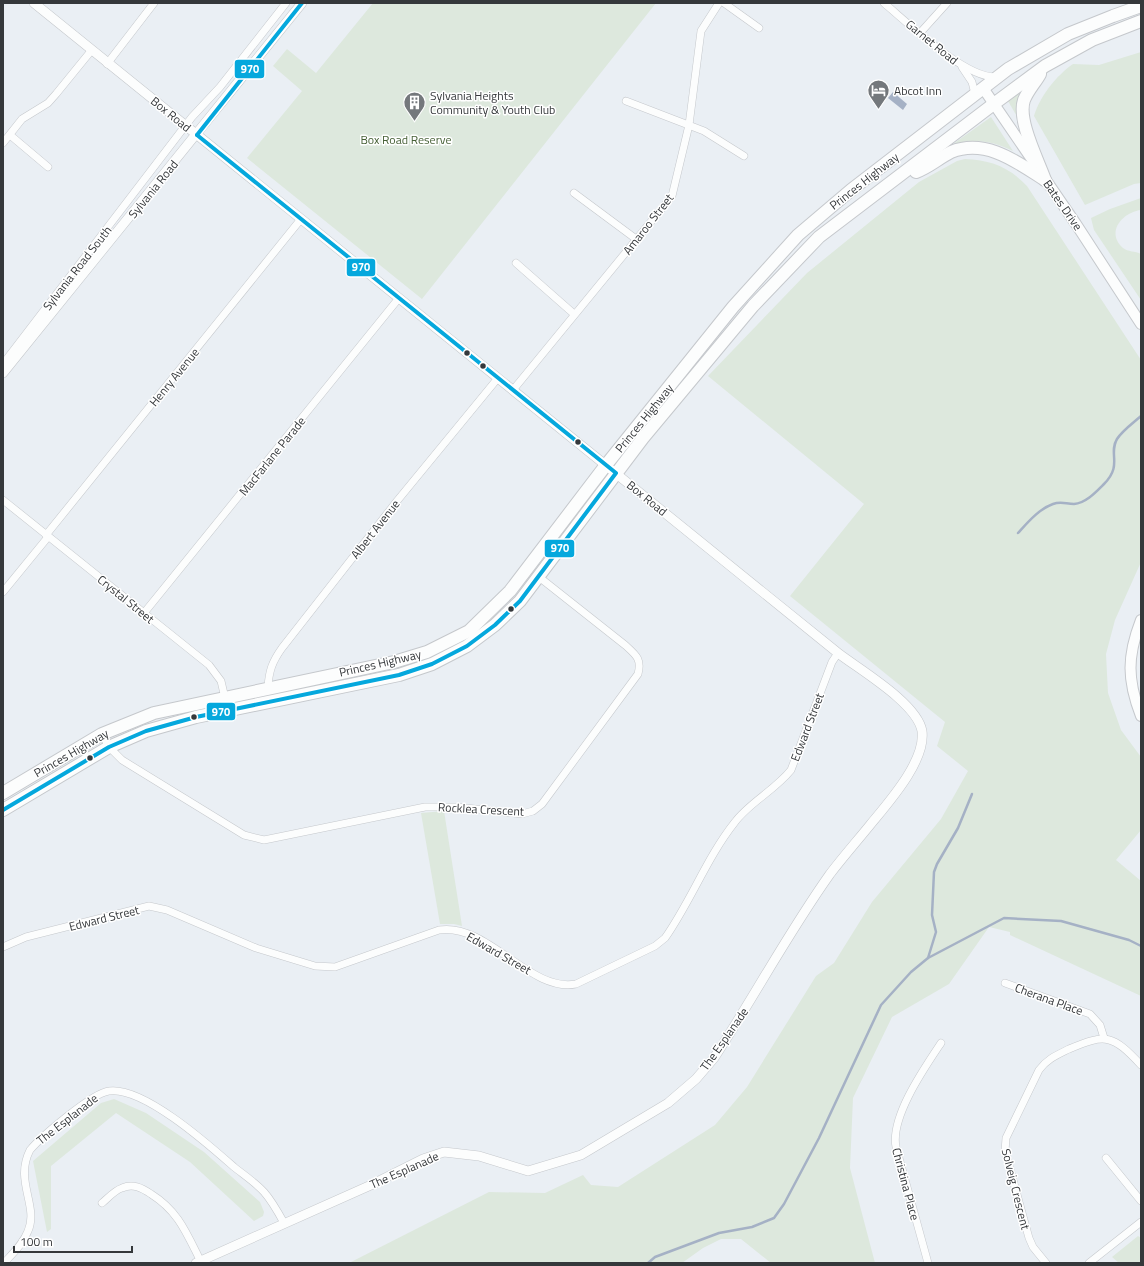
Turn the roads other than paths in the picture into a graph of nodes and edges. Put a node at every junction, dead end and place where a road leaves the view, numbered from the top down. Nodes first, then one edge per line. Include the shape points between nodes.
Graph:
1 (34, 3) edge
2 (154, 3) edge
3 (286, 3) edge
4 (302, 3) edge
5 (719, 3) edge
6 (724, 3) edge
7 (884, 3) edge
8 (947, 3) edge
9 (1141, 6) edge
10 (1141, 21) edge
11 (759, 28) dead end
12 (920, 33) junction
13 (91, 50) junction
14 (107, 64) junction
15 (1046, 66) junction
16 (962, 67) junction
17 (995, 78) junction
18 (979, 91) junction
19 (626, 101) dead end
20 (995, 103) junction
21 (689, 125) junction
22 (186, 126) junction
23 (10, 135) junction
24 (197, 135) junction
25 (3, 143) edge
26 (744, 156) dead end
27 (48, 167) dead end
28 (901, 175) junction
29 (1045, 180) junction
30 (574, 193) dead end
31 (301, 219) junction
32 (636, 239) junction
33 (516, 263) dead end
34 (399, 298) junction
35 (574, 314) junction
36 (1141, 324) edge
37 (3, 364) edge
38 (3, 374) edge
39 (498, 378) junction
40 (513, 390) junction
41 (606, 465) junction
42 (616, 473) junction
43 (3, 500) edge
44 (47, 536) junction
45 (539, 577) junction
46 (3, 592) edge
47 (144, 613) junction
48 (1141, 620) edge
49 (838, 652) junction
50 (268, 687) junction
51 (225, 696) junction
52 (907, 705) joint
53 (228, 711) junction
54 (1141, 716) edge
55 (102, 734) junction
56 (109, 747) junction
57 (3, 792) edge
58 (3, 810) edge
59 (3, 947) edge
60 (1005, 983) dead end
61 (1104, 1038) junction
62 (941, 1043) dead end
63 (1141, 1064) edge
64 (1106, 1158) dead end
65 (1141, 1201) edge
66 (102, 1203) dead end
67 (1141, 1222) edge
68 (284, 1223) junction
69 (198, 1262) edge
70 (4, 1263) edge
71 (928, 1263) edge
72 (1046, 1263) edge
73 (1090, 1263) edge

1 - 13 street, Box Road
2 - 14 street
3 - 22 street, Sylvania Road South
4 - 24 street, Sylvania Road
5 - 21 street, Amaroo Street via 701,31
6 - 11 street
7 - 12 street, Garnet Road
8 - 12 street
9 - 17 highway, Princes Highway via 1068,34 1029,55
10 - 15 highway, Princes Highway via 1092,40
12 - 16 street, Garnet Road
13 - 14 street, Box Road
13 - 23 street via 48,103 22,119
14 - 22 street, Box Road
15 - 20 highway, Princes Highway
15 - 29 highway via 1026,95 1022,112
16 - 17 street, Garnet Road via 981,76
16 - 18 street, Garnet Road
17 - 18 highway, Princes Highway
18 - 20 main road, Bates Drive
18 - 41 highway, Princes Highway via 851,190 798,235 733,307
19 - 21 street
20 - 28 highway, Princes Highway
20 - 29 main road, Bates Drive
21 - 26 street via 704,131
21 - 32 street, Amaroo Street via 672,196
22 - 24 street, Box Road
22 - 37 street, Sylvania Road South
23 - 25 street
23 - 27 street
24 - 31 street, Box Road
24 - 38 street, Sylvania Road
28 - 29 highway via 918,172 951,152 980,148 1007,156
28 - 42 highway, Princes Highway via 819,237 767,290
29 - 36 main road, Bates Drive
30 - 32 street
31 - 34 street, Box Road
31 - 44 street, Henry Avenue
32 - 35 street, Amaroo Street
33 - 35 street
34 - 39 street, Box Road
34 - 47 street, MacFarlane Parade
35 - 40 street, Amaroo Street
39 - 40 street, Box Road
39 - 50 street, Albert Avenue via 397,501 272,661
40 - 41 street, Box Road
41 - 42 street, Box Road
41 - 50 highway, Princes Highway via 510,591 469,631 427,652 394,662
42 - 45 highway, Princes Highway
42 - 49 street, Box Road
43 - 44 street, Crystal Street
44 - 46 street, Henry Avenue
44 - 47 street, Crystal Street
45 - 53 highway, Princes Highway via 495,625 467,646 432,664 399,675
45 - 56 street, Rocklea Crescent via 625,645 636,655 640,665 638,674 542,804 533,811 522,814 432,807 264,840 244,835 122,760
47 - 51 street, Crystal Street via 209,665 216,673
48 - 54 main road via 1129,660 1131,682
49 - 52 street, Box Road
49 - 59 street, Edward Street via 791,770 782,781 736,820 665,938 655,946 576,984 549,981 472,935 456,930 439,930 335,967 315,966 256,948 167,910 149,906 26,937
50 - 51 highway, Princes Highway
51 - 53 street, Crystal Street
51 - 55 highway, Princes Highway via 154,712
52 - 68 street, The Esplanade via 916,716 922,732 917,758 893,797 831,873 714,1058 696,1079 676,1096 582,1155 528,1171 479,1156 444,1152 423,1159
53 - 56 highway, Princes Highway via 162,726
55 - 56 street, Rocklea Crescent
55 - 57 highway, Princes Highway
56 - 58 highway, Princes Highway
60 - 61 street, Cherana Place via 1090,1014 1100,1025
61 - 63 street via 1120,1044
61 - 72 street, Solveig Crescent via 1080,1044 1056,1055 1043,1065 1006,1138 1005,1151 1029,1238
62 - 71 street, Christina Place via 918,1080 895,1133 896,1147
64 - 65 street
66 - 69 street via 129,1183 161,1200 182,1224
67 - 73 street
68 - 69 street
68 - 70 street, The Esplanade via 264,1192 204,1141 152,1104 128,1092 110,1090 99,1094 67,1117 30,1150 26,1158 24,1175 31,1214 30,1224 22,1243

